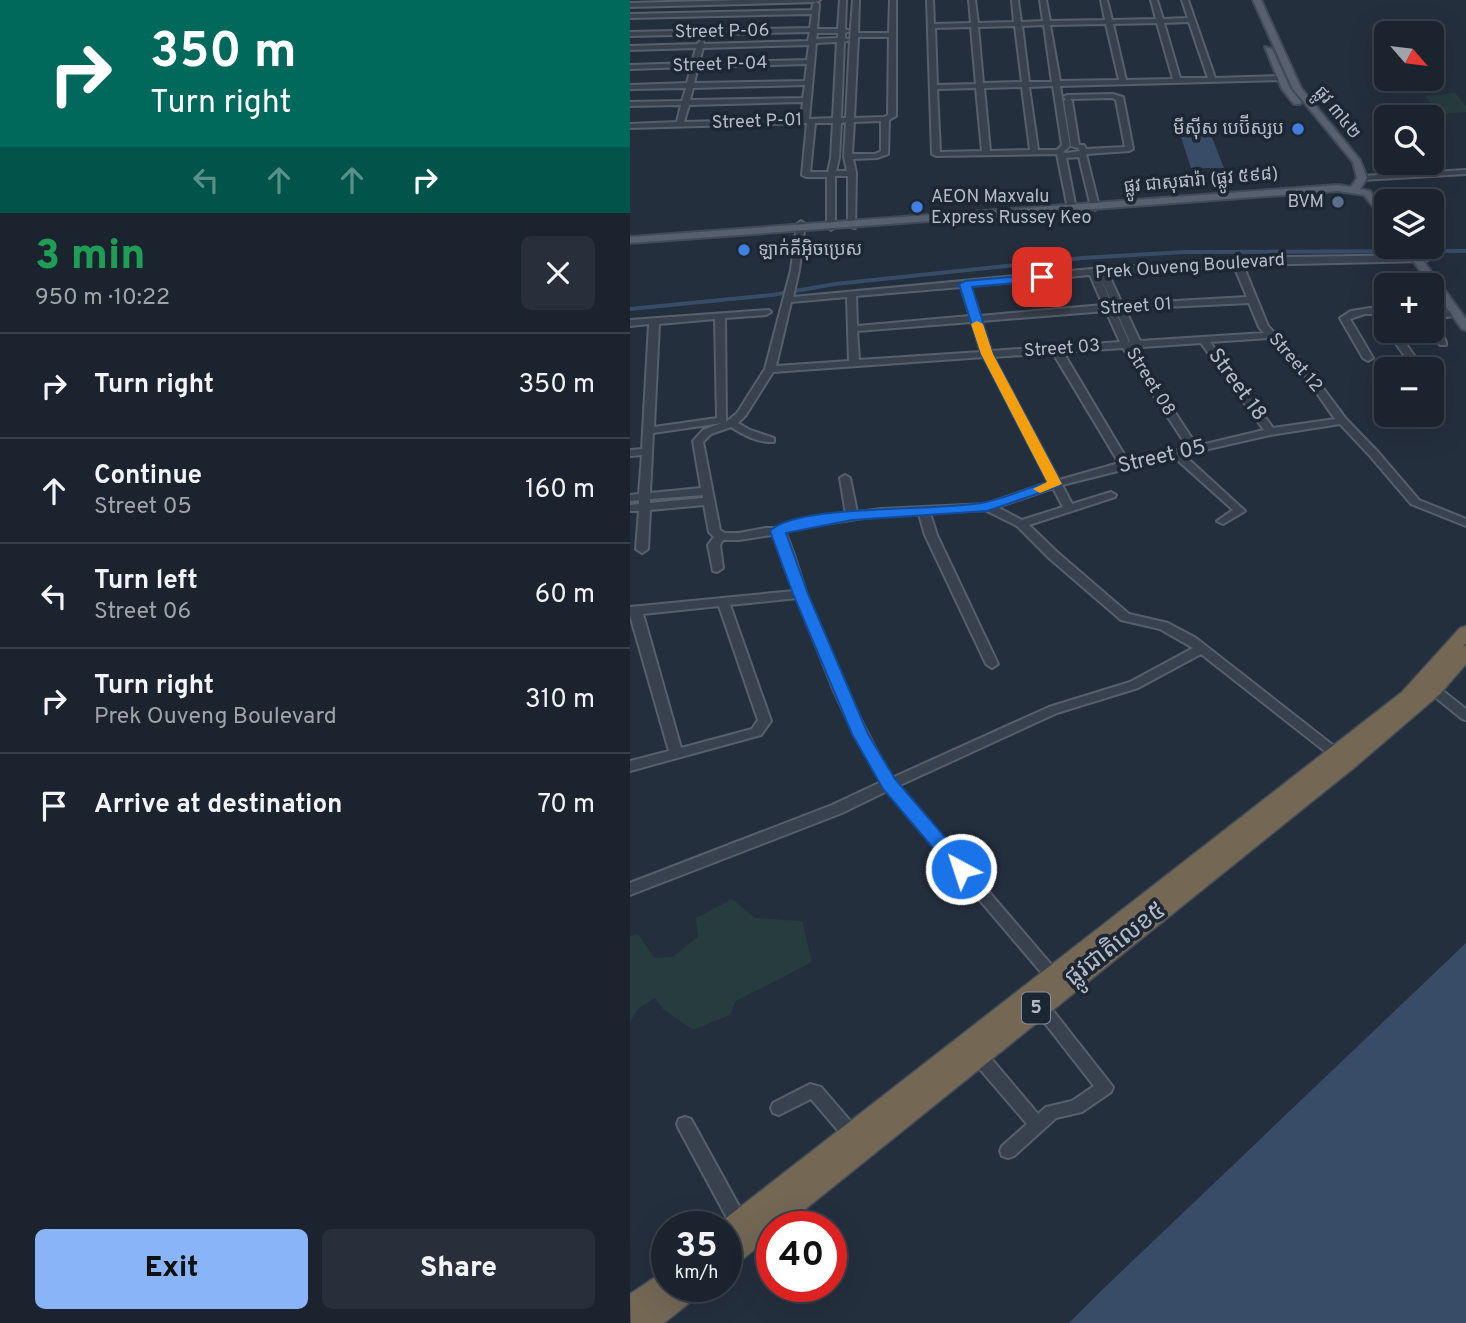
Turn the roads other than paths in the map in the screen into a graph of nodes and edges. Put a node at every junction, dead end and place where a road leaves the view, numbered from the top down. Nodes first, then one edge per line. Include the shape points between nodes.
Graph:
1 (817, 0) edge
2 (843, 0) edge
3 (856, 0) edge
4 (893, 0) edge
5 (930, 0) edge
6 (972, 0) edge
7 (1015, 0) edge
8 (1043, 0) edge
9 (1050, 0) edge
10 (1104, 0) edge
11 (1154, 0) edge
12 (1185, 0) edge
13 (1247, 0) edge
14 (1257, 0) edge
15 (710, 1) edge
16 (630, 5) edge
17 (816, 12) junction
18 (706, 15) junction
19 (630, 16) edge
20 (1160, 20) junction
21 (1192, 20) junction
22 (1110, 22) junction
23 (1051, 23) junction
24 (1017, 24) junction
25 (974, 25) junction
26 (931, 26) junction
27 (813, 31) junction
28 (842, 31) junction
29 (630, 34) edge
30 (854, 35) junction
31 (893, 35) junction
32 (702, 39) junction
33 (841, 41) junction
34 (812, 42) junction
35 (630, 48) edge
36 (810, 62) junction
37 (695, 66) junction
38 (630, 67) edge
39 (1281, 78) junction
40 (1177, 80) junction
41 (1212, 80) junction
42 (1124, 81) junction
43 (807, 83) junction
44 (1060, 83) junction
45 (1025, 84) junction
46 (690, 85) junction
47 (980, 85) junction
48 (630, 87) edge
49 (932, 87) junction
50 (1067, 97) junction
51 (806, 100) junction
52 (686, 102) junction
53 (630, 104) edge
54 (885, 119) junction
55 (837, 120) junction
56 (850, 120) junction
57 (808, 121) junction
58 (680, 124) junction
59 (630, 126) edge
60 (1066, 150) junction
61 (1034, 153) junction
62 (1083, 153) junction
63 (986, 154) junction
64 (849, 160) junction
65 (834, 163) joint
66 (1466, 172) edge
67 (852, 173) junction
68 (829, 175) junction
69 (1359, 181) junction
70 (1374, 190) edge
71 (1374, 201) edge
72 (1095, 205) junction
73 (1072, 206) junction
74 (852, 218) junction
75 (831, 220) junction
76 (801, 226) junction
77 (630, 234) edge
78 (672, 234) junction
79 (630, 240) edge
80 (1374, 256) edge
81 (1423, 259) edge
82 (1238, 264) junction
83 (1098, 272) junction
84 (965, 284) junction
85 (851, 294) junction
86 (788, 295) junction
87 (1252, 299) junction
88 (1114, 307) junction
89 (1374, 311) edge
90 (766, 312) dead end
91 (1463, 312) edge
92 (720, 316) junction
93 (1444, 316) edge
94 (975, 319) junction
95 (654, 321) junction
96 (630, 323) edge
97 (1466, 327) edge
98 (852, 330) junction
99 (1270, 335) junction
100 (1203, 339) junction
101 (1400, 343) edge
102 (1131, 344) junction
103 (1056, 349) junction
104 (987, 354) junction
105 (1410, 357) dead end
106 (1368, 358) dead end
107 (854, 363) junction
108 (770, 369) junction
109 (1342, 421) junction
110 (732, 423) junction
111 (649, 431) junction
112 (1270, 432) junction
113 (770, 440) dead end
114 (1199, 450) junction
115 (648, 451) junction
116 (630, 453) edge
117 (1177, 454) junction
118 (1125, 465) junction
119 (845, 478) dead end
120 (1055, 484) junction
121 (1111, 495) dead end
122 (707, 496) junction
123 (630, 498) edge
124 (647, 501) junction
125 (987, 507) junction
126 (630, 508) edge
127 (1069, 509) junction
128 (924, 510) junction
129 (852, 516) junction
130 (1223, 520) dead end
131 (1466, 523) edge
132 (1021, 524) junction
133 (778, 531) junction
134 (720, 537) junction
135 (642, 549) dead end
136 (717, 568) dead end
137 (801, 594) junction
138 (723, 601) junction
139 (633, 611) edge
140 (1466, 632) edge
141 (1202, 648) junction
142 (1456, 658) edge
143 (992, 664) dead end
144 (1433, 690) junction
145 (1466, 716) edge
146 (676, 753) junction
147 (1342, 758) junction
148 (630, 766) edge
149 (889, 784) junction
150 (630, 889) edge
151 (1057, 981) junction
152 (1036, 1008) junction
153 (978, 1055) junction
154 (779, 1108) dead end
155 (685, 1124) dead end
156 (1037, 1124) junction
157 (852, 1135) junction
158 (1008, 1151) dead end
159 (724, 1211) edge
160 (742, 1220) edge
161 (742, 1244) edge
162 (651, 1293) edge
163 (671, 1302) edge
164 (630, 1309) edge
165 (645, 1323) edge

1 - 15 street
1 - 17 street
2 - 28 street
3 - 30 street
4 - 31 street
5 - 26 street
6 - 25 street
7 - 24 street
8 - 23 street
9 - 23 street
10 - 22 street
11 - 20 street
12 - 21 street
13 - 39 main road, ផ្លូវ ៣៤២
14 - 69 main road, ផ្លូវ ៣៤២ via 1297,89 1357,162
15 - 16 street
15 - 18 street
17 - 18 street
17 - 27 street
18 - 19 street
18 - 32 street
20 - 21 street
20 - 22 street
20 - 40 street
21 - 41 street
22 - 23 street
22 - 42 street
23 - 24 street
23 - 44 street
24 - 25 street
24 - 45 street
25 - 26 street
25 - 47 street
26 - 49 street
27 - 28 street, Street P-06
27 - 32 street, Street P-06
27 - 34 street
28 - 30 street, Street P-06
28 - 33 street
29 - 32 street, Street P-06
30 - 31 street
30 - 33 street
30 - 56 street
31 - 54 street via 892,116
32 - 34 street
32 - 35 street
32 - 37 street
33 - 34 street
33 - 55 street
34 - 36 street
36 - 37 street, Street P-04
36 - 43 street
37 - 38 street, Street P-04
37 - 46 street
39 - 41 street
39 - 69 main road, ផ្លូវ ៣៤២
40 - 41 street
40 - 42 street
42 - 44 street
43 - 46 street
43 - 51 street
44 - 45 street
44 - 50 street
44 - 60 street
45 - 47 street
45 - 61 street
46 - 48 street
46 - 52 street
47 - 49 street
47 - 63 street
49 - 63 street via 936,154
50 - 60 street
50 - 62 street via 1120,99 1129,149
51 - 52 street
51 - 57 street
52 - 53 street
52 - 58 street
54 - 56 street, Street P-01
54 - 64 street via 885,152
55 - 56 street, Street P-01
55 - 57 street, Street P-01
55 - 65 street
56 - 64 street
57 - 58 street, Street P-01
57 - 68 street via 806,175
58 - 59 street, Street P-01
60 - 61 street
60 - 62 street
60 - 62 street via 1072,157
60 - 73 street
61 - 63 street
62 - 72 street
64 - 67 street
65 - 68 street
66 - 69 street
67 - 68 street
67 - 74 street
68 - 75 street
69 - 70 main road
69 - 71 main road
69 - 72 main road, ផ្លូវ ជាសុផារ៉ា (ផ្លូវ ៥៩៨) via 1338,188
72 - 73 main road, ផ្លូវ ជាសុផារ៉ា (ផ្លូវ ៥៩៨)
73 - 74 main road, ផ្លូវ ជាសុផារ៉ា (ផ្លូវ ៥៩៨)
74 - 75 main road, ផ្លូវ ជាសុផារ៉ា (ផ្លូវ ៥៩៨)
74 - 75 street
75 - 76 main road, ផ្លូវ ជាសុផារ៉ា (ផ្លូវ ៥៩៨)
76 - 78 main road, ផ្លូវ ជាសុផារ៉ា (ផ្លូវ ៥៩៨)
76 - 86 street
77 - 78 main road, ផ្លូវ ជាសុផារ៉ា (ផ្លូវ ៥៩៨)
78 - 79 main road, ផ្លូវ ជាសុផារ៉ា (ផ្លូវ ៥៩៨)
80 - 82 street, Prek Ouveng Boulevard
81 - 91 main road
82 - 83 street, Prek Ouveng Boulevard
82 - 87 street, Street 12
83 - 84 street, Prek Ouveng Boulevard
83 - 88 street, Street 08
84 - 85 street, Prek Ouveng Boulevard
84 - 94 street
85 - 86 street, Prek Ouveng Boulevard
85 - 98 street
86 - 108 street
87 - 88 street, Street 01
87 - 99 street, Street 12
88 - 94 street, Street 01
88 - 102 street, Street 08
89 - 106 street via 1345,318
90 - 92 street
91 - 93 street
91 - 97 main road
92 - 95 street
92 - 111 street via 722,420
94 - 98 street, Street 01
94 - 104 street
95 - 96 street
95 - 111 street
98 - 107 street
99 - 100 street, Street 03
99 - 109 street, Street 12 via 1308,374
100 - 102 street, Street 03
100 - 112 street, Street 18
101 - 105 street
102 - 103 street, Street 03
102 - 114 street, Street 08
103 - 104 street, Street 03
103 - 118 street
104 - 107 street, Street 03
104 - 120 street
107 - 108 street, Street 03
108 - 110 street
109 - 112 street, Street 05
109 - 131 street, Street 12 via 1415,502
110 - 113 street
110 - 122 street via 707,432 698,441
111 - 115 street
112 - 114 street, Street 05
114 - 117 street, Street 05
115 - 116 street
115 - 124 street
117 - 118 street, Street 05
117 - 130 street via 1240,510
118 - 120 street, Street 05
119 - 129 street
120 - 125 street, Street 05
120 - 127 street
121 - 127 street
122 - 124 street
122 - 134 street via 715,533
123 - 124 street
124 - 126 street
124 - 135 street
125 - 128 street
125 - 132 street
127 - 132 street
128 - 129 street
128 - 143 street via 931,535
129 - 133 street
132 - 141 street via 1125,617 1164,626
133 - 134 street
133 - 137 street
134 - 136 street via 714,545
137 - 138 street
137 - 149 street via 860,734
138 - 139 street
138 - 146 street via 765,721 756,732
139 - 146 street
140 - 142 highway, ផ្លូវជាតិលេខ៥ / 5
141 - 147 street
141 - 149 street via 1134,685 1032,719
142 - 144 highway, ផ្លូវជាតិលេខ៥ / 5
142 - 147 highway, ផ្លូវជាតិលេខ៥ / 5
144 - 145 street
144 - 147 highway, ផ្លូវជាតិលេខ៥ / 5
146 - 148 street
147 - 151 highway, ផ្លូវជាតិលេខ៥ / 5
149 - 150 street via 837,809
149 - 151 street
151 - 152 highway, ផ្លូវជាតិលេខ៥ / 5
151 - 157 highway, ផ្លូវជាតិលេខ៥ / 5
152 - 153 highway, ផ្លូវជាតិលេខ៥ / 5
152 - 156 street via 1049,1017 1105,1087 1076,1107 1052,1112
153 - 156 street
153 - 161 highway, ផ្លូវជាតិលេខ៥ / 5
154 - 157 street via 815,1092
155 - 159 street
156 - 158 street
157 - 160 highway, ផ្លូវជាតិលេខ៥ / 5
162 - 164 highway
163 - 165 highway

